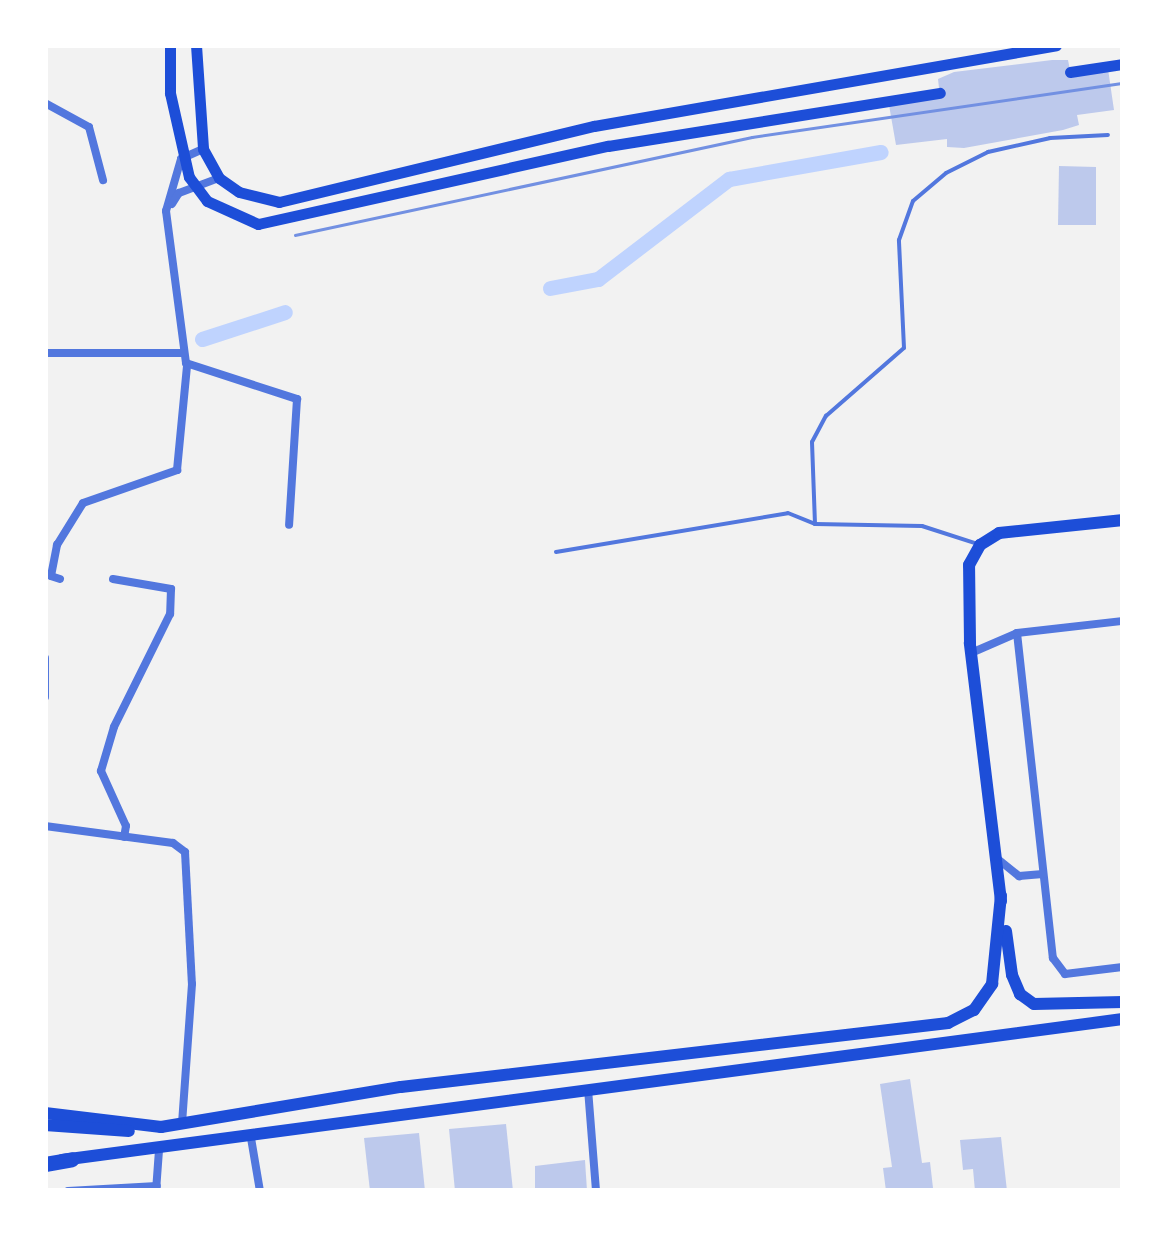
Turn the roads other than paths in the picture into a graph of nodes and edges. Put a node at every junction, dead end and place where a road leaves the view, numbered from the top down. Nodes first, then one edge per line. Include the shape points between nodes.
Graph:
1 (170, 45) edge
2 (196, 45) edge
3 (1056, 45) edge
4 (1123, 64) edge
5 (1070, 72) dead end
6 (940, 93) dead end
7 (45, 104) edge
8 (1108, 135) dead end
9 (202, 149) junction
10 (182, 159) junction
11 (220, 178) junction
12 (103, 180) dead end
13 (197, 190) junction
14 (166, 211) junction
15 (45, 352) edge
16 (184, 354) junction
17 (188, 366) junction
18 (1123, 520) edge
19 (815, 524) junction
20 (289, 525) dead end
21 (980, 545) junction
22 (556, 552) dead end
23 (60, 579) dead end
24 (113, 579) dead end
25 (1123, 621) edge
26 (1016, 633) junction
27 (972, 653) junction
28 (45, 658) edge
29 (45, 697) edge
30 (45, 826) edge
31 (124, 838) junction
32 (996, 856) junction
33 (1044, 874) junction
34 (1000, 895) junction
35 (1123, 967) edge
36 (1123, 1002) edge
37 (1123, 1019) edge
38 (588, 1089) junction
39 (45, 1113) edge
40 (182, 1123) junction
41 (45, 1126) edge
42 (161, 1127) junction
43 (251, 1138) junction
44 (158, 1150) junction
45 (72, 1159) joint
46 (45, 1161) edge
47 (157, 1188) edge
48 (68, 1191) edge
49 (260, 1191) edge
50 (596, 1191) edge

1 - 10 main road
2 - 9 main road
3 - 11 main road via 594,126 279,202 239,192
4 - 5 main road
6 - 13 main road via 608,146 281,223 258,224
7 - 12 street via 89,128
8 - 19 lane via 1050,138 988,152 949,171 914,202 902,221 904,348 826,416 812,442
9 - 10 street
9 - 11 main road
10 - 13 main road
10 - 14 street
11 - 13 street
13 - 14 street via 179,194
14 - 16 street
15 - 16 street
16 - 17 street
17 - 20 street via 298,399
17 - 23 street via 177,470 83,503 57,545 52,576
18 - 21 main road via 999,533
19 - 21 lane via 922,526
19 - 22 lane via 788,513
21 - 27 main road via 967,591
24 - 31 street via 171,588 170,614 114,727 101,771 126,826
25 - 26 street
26 - 27 street
26 - 33 street
27 - 32 main road
28 - 29 street
30 - 31 street
31 - 40 street via 173,843 185,852 191,874
32 - 33 street via 1019,876
32 - 34 main road
33 - 35 street via 1053,958 1065,974
34 - 36 main road via 1020,994 1056,1008
34 - 40 main road via 992,984 974,1010 948,1023 401,1088
37 - 38 main road
38 - 43 main road
38 - 50 street
39 - 42 main road
40 - 42 main road
41 - 42 main road
43 - 44 main road
43 - 49 street
44 - 45 main road
44 - 47 street
45 - 46 highway
47 - 48 street

